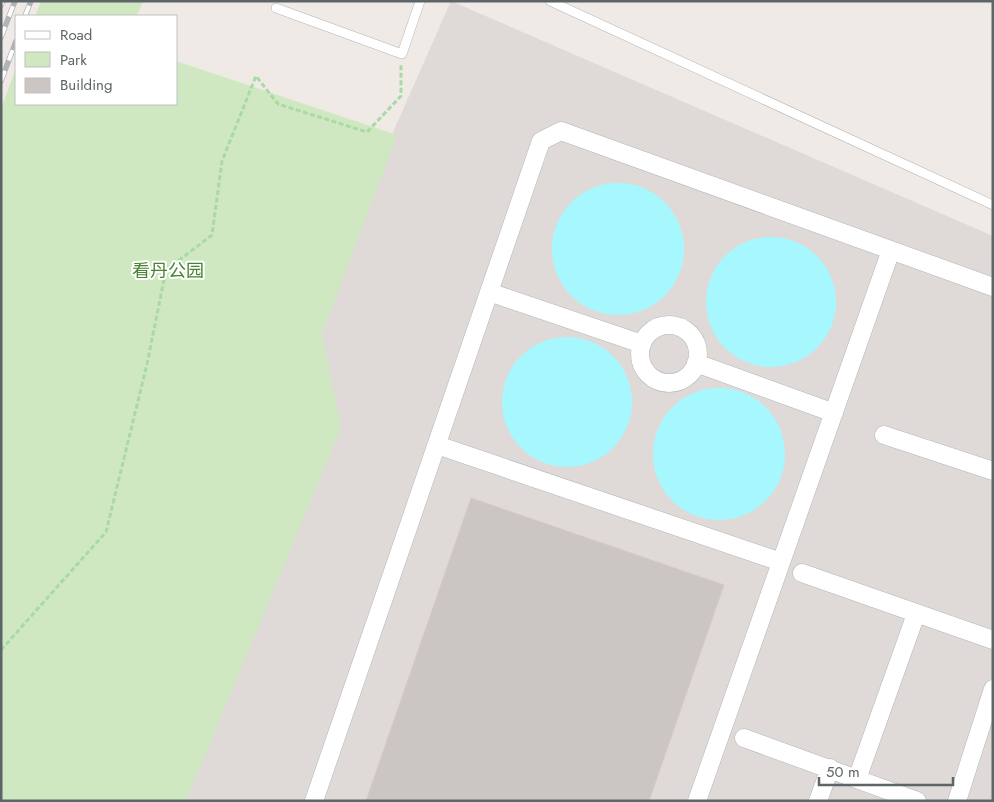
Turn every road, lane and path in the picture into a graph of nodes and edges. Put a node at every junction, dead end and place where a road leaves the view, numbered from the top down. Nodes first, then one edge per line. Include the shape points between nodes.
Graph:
1 (420, 1) edge
2 (550, 1) edge
3 (276, 8) dead end
4 (402, 54) junction
5 (993, 205) edge
6 (891, 250) junction
7 (993, 287) edge
8 (489, 292) junction
9 (642, 344) junction
10 (696, 363) junction
11 (834, 413) junction
12 (884, 435) dead end
13 (436, 445) junction
14 (993, 471) edge
15 (781, 562) junction
16 (802, 573) dead end
17 (916, 614) junction
18 (993, 640) edge
19 (1, 650) edge
20 (993, 689) edge
21 (744, 738) dead end
22 (830, 768) junction
23 (857, 779) junction
24 (314, 801) edge
25 (697, 801) edge
26 (818, 801) edge
27 (917, 801) edge
28 (957, 801) edge

1 - 4 lane
2 - 5 lane
3 - 4 lane
4 - 19 path via 401,96 367,132 278,104 256,76 222,161 212,235 166,270 106,532
6 - 7 street
6 - 8 street via 561,131 541,141
6 - 11 street
8 - 9 street
8 - 13 street
9 - 10 street via 649,332 658,326 678,326 693,338 697,347
9 - 10 street via 640,359 644,368 657,380 666,383 684,379
10 - 11 street
11 - 15 street
12 - 14 street
13 - 15 street
13 - 24 street
15 - 25 street
16 - 17 street
17 - 18 street
17 - 23 street
20 - 28 street
21 - 22 street
22 - 23 street
22 - 26 street
23 - 27 street

